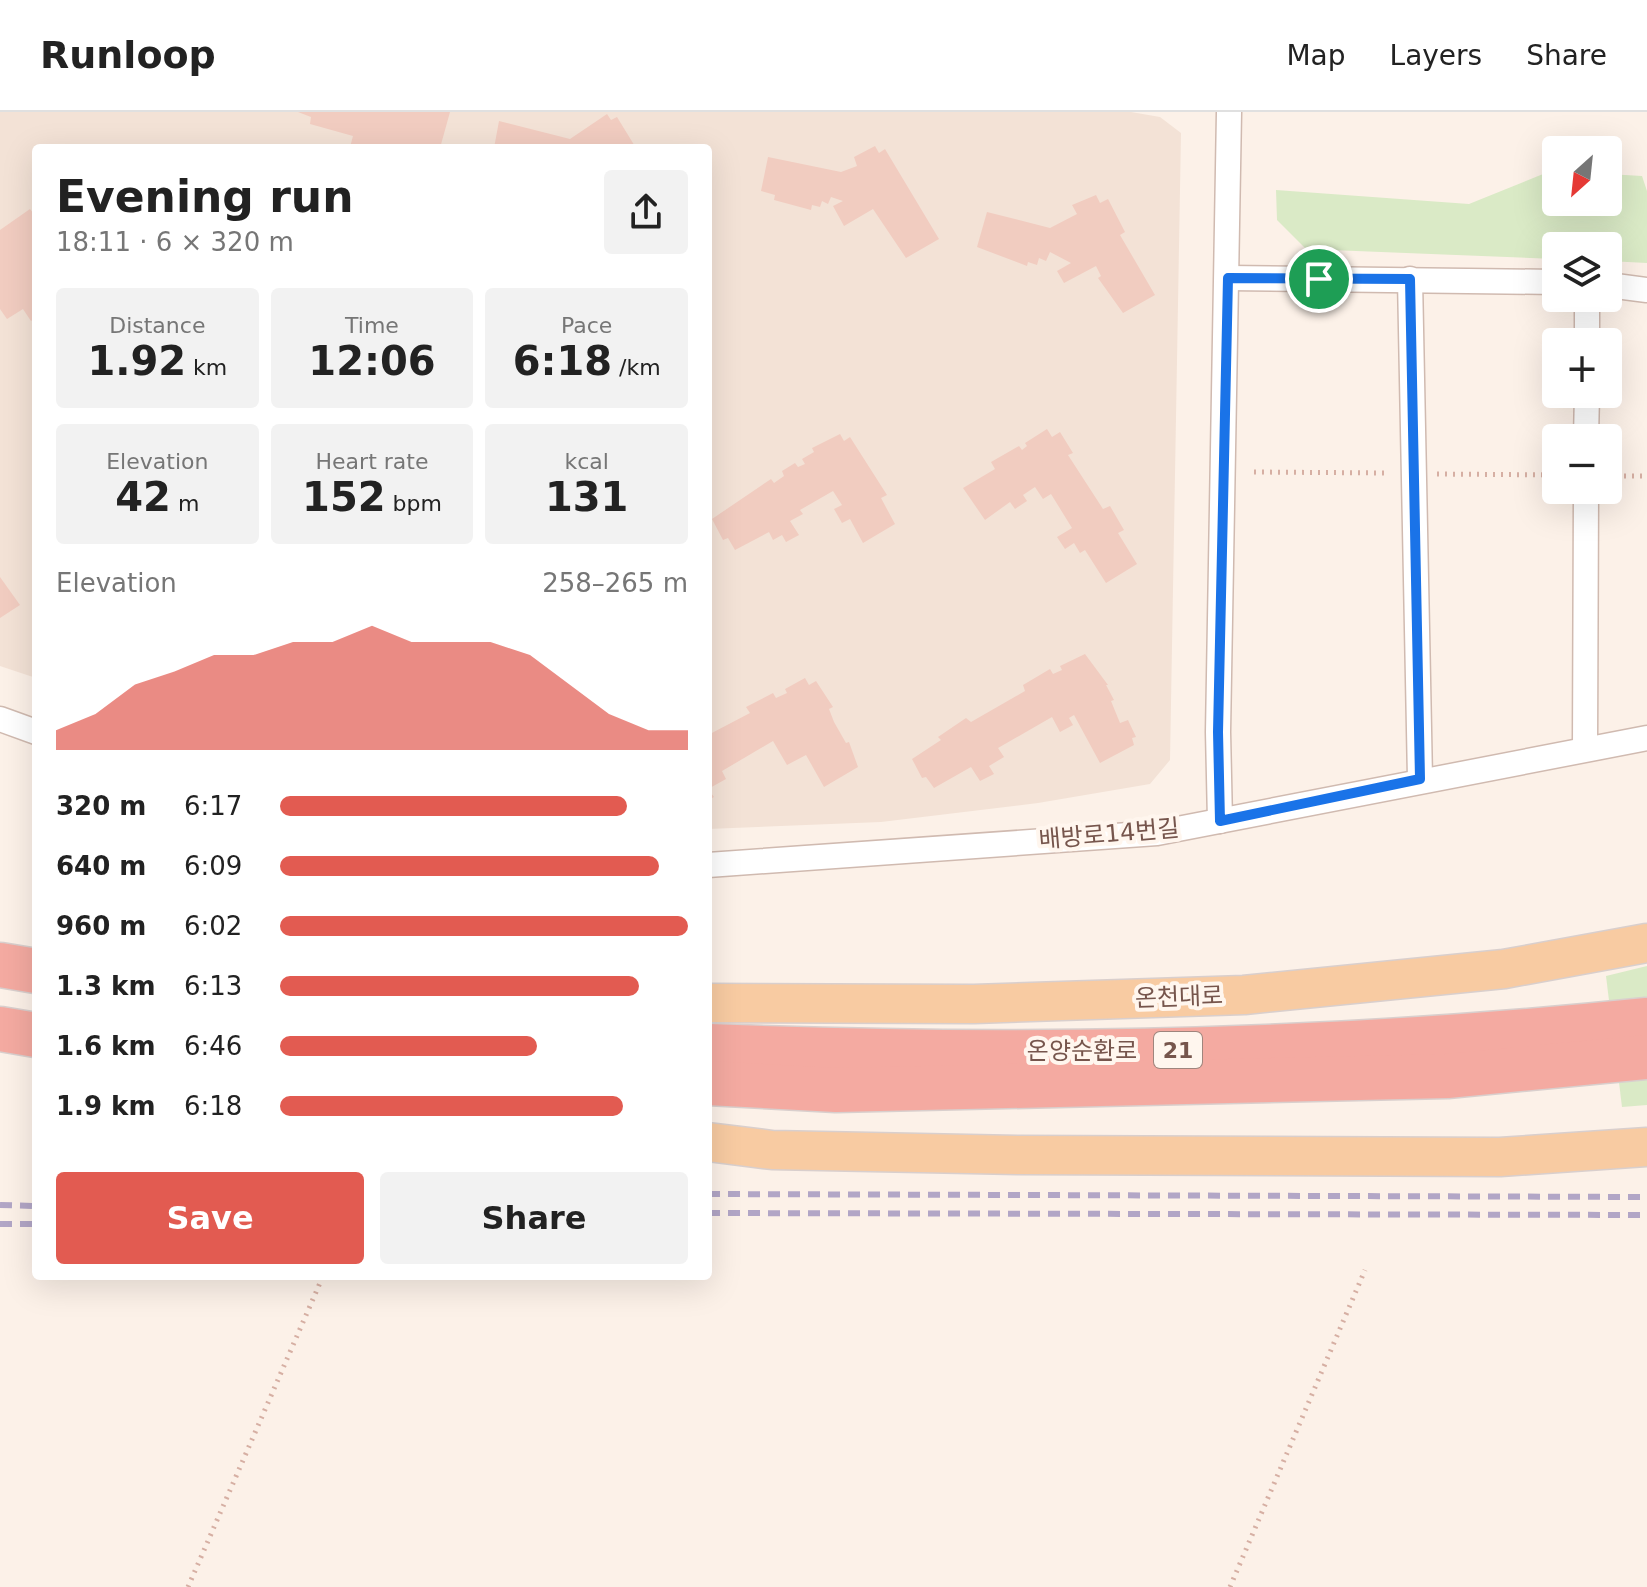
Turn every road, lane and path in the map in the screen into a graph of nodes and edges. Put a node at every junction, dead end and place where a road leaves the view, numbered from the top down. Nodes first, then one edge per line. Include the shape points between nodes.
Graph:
1 (1229, 112) edge
2 (1228, 278) junction
3 (1410, 279) junction
4 (1542, 282) edge
5 (1622, 287) edge
6 (1647, 290) edge
7 (1622, 476) edge
8 (1647, 476) edge
9 (1586, 504) edge
10 (0, 719) edge
11 (32, 731) edge
12 (1647, 738) edge
13 (1585, 748) junction
14 (1420, 779) junction
15 (1220, 821) junction
16 (712, 865) edge
17 (1647, 943) edge
18 (0, 965) edge
19 (32, 970) edge
20 (712, 1003) edge
21 (1647, 1020) edge
22 (0, 1029) edge
23 (32, 1034) edge
24 (712, 1046) edge
25 (1647, 1057) edge
26 (712, 1083) edge
27 (712, 1142) edge
28 (1647, 1147) edge
29 (1365, 1270) dead end
30 (321, 1280) edge
31 (188, 1587) edge
32 (1230, 1587) edge

1 - 2 street
2 - 3 street
2 - 15 street
3 - 4 street
3 - 14 street
5 - 6 street
7 - 8 path
9 - 13 street
10 - 11 street
12 - 13 street, 배방로14번길
13 - 14 street, 배방로14번길
14 - 15 street, 배방로14번길
15 - 16 street, 배방로14번길 via 1157,833
17 - 20 main road, 온천대로 via 1504,969 1244,995 974,1004
18 - 19 highway
21 - 24 highway, 온양순환로 / 21 via 1518,1033 1163,1051 868,1053
22 - 23 highway
25 - 26 highway, 온양순환로 / 21 via 1447,1076 836,1090
27 - 28 main road via 772,1150 1020,1155 1500,1157
29 - 32 path
30 - 31 path

